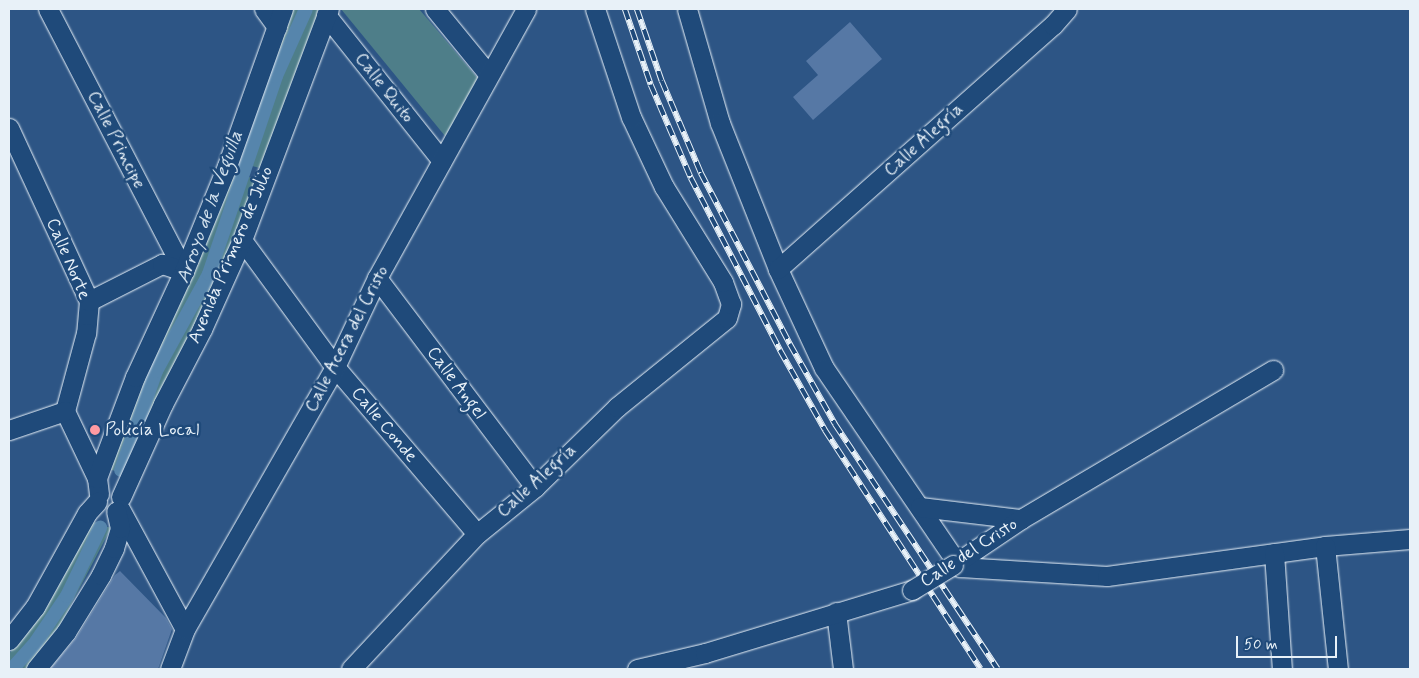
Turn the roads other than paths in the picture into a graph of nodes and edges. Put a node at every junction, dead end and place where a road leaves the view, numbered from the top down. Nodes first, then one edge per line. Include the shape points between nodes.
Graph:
1 (48, 9) edge
2 (264, 9) edge
3 (283, 9) edge
4 (435, 9) edge
5 (526, 9) edge
6 (595, 9) edge
7 (687, 9) edge
8 (1067, 9) edge
9 (328, 12) edge
10 (277, 27) junction
11 (490, 75) junction
12 (9, 128) edge
13 (442, 161) junction
14 (242, 240) junction
15 (778, 269) junction
16 (184, 271) junction
17 (377, 278) junction
18 (89, 301) junction
19 (335, 367) junction
20 (1273, 370) dead end
21 (65, 411) junction
22 (9, 429) edge
23 (535, 487) junction
24 (98, 491) junction
25 (119, 505) junction
26 (920, 508) junction
27 (1021, 519) junction
28 (477, 534) junction
29 (1410, 539) edge
30 (1325, 546) junction
31 (1274, 553) junction
32 (955, 564) junction
33 (836, 612) junction
34 (185, 629) junction
35 (9, 640) edge
36 (707, 661) edge
37 (36, 669) edge
38 (170, 669) edge
39 (351, 669) edge
40 (637, 669) edge
41 (843, 669) edge
42 (1282, 669) edge
43 (1338, 669) edge

1 - 16 street, Calle Principe
2 - 10 street
3 - 10 street
4 - 11 street
5 - 11 street, Calle Acera del Cristo
6 - 23 street, Calle Alegría via 631,117 664,187 723,282 731,304 727,318 617,407
7 - 15 street via 720,123
8 - 15 street, Calle Alegría via 1053,25
9 - 13 street, Calle Quito
9 - 14 street, Avenida Primero de Julio
10 - 16 street
11 - 13 street, Calle Acera del Cristo
12 - 18 street, Calle Norte
13 - 17 street, Calle Acera del Cristo
14 - 19 street, Calle Conde
14 - 25 street, Avenida Primero de Julio via 202,329 162,404
15 - 26 street via 824,368
16 - 18 street via 162,264
16 - 24 street via 134,377
17 - 19 street, Calle Acera del Cristo
17 - 23 street, Calle Angel
18 - 21 street, Calle Norte via 86,333
19 - 28 street, Calle Conde
19 - 34 street, Calle Acera del Cristo
20 - 27 street, Calle del Cristo
21 - 22 street
21 - 24 street
23 - 28 street, Calle Alegría
24 - 25 street via 104,512
24 - 35 street via 35,606
25 - 34 street
25 - 37 street, Avenida Primero de Julio via 120,528 101,575 66,632
26 - 27 street
26 - 32 street
27 - 32 street, Calle del Cristo
28 - 39 street, Calle Alegría
29 - 30 street
30 - 31 street
30 - 43 street
31 - 32 street via 1107,576 960,567
31 - 42 street
32 - 33 street, Calle del Cristo, bridge via 912,590
33 - 36 street, Calle del Cristo
33 - 41 street
34 - 38 street, Calle Acera del Cristo
36 - 40 street, Calle del Cristo

